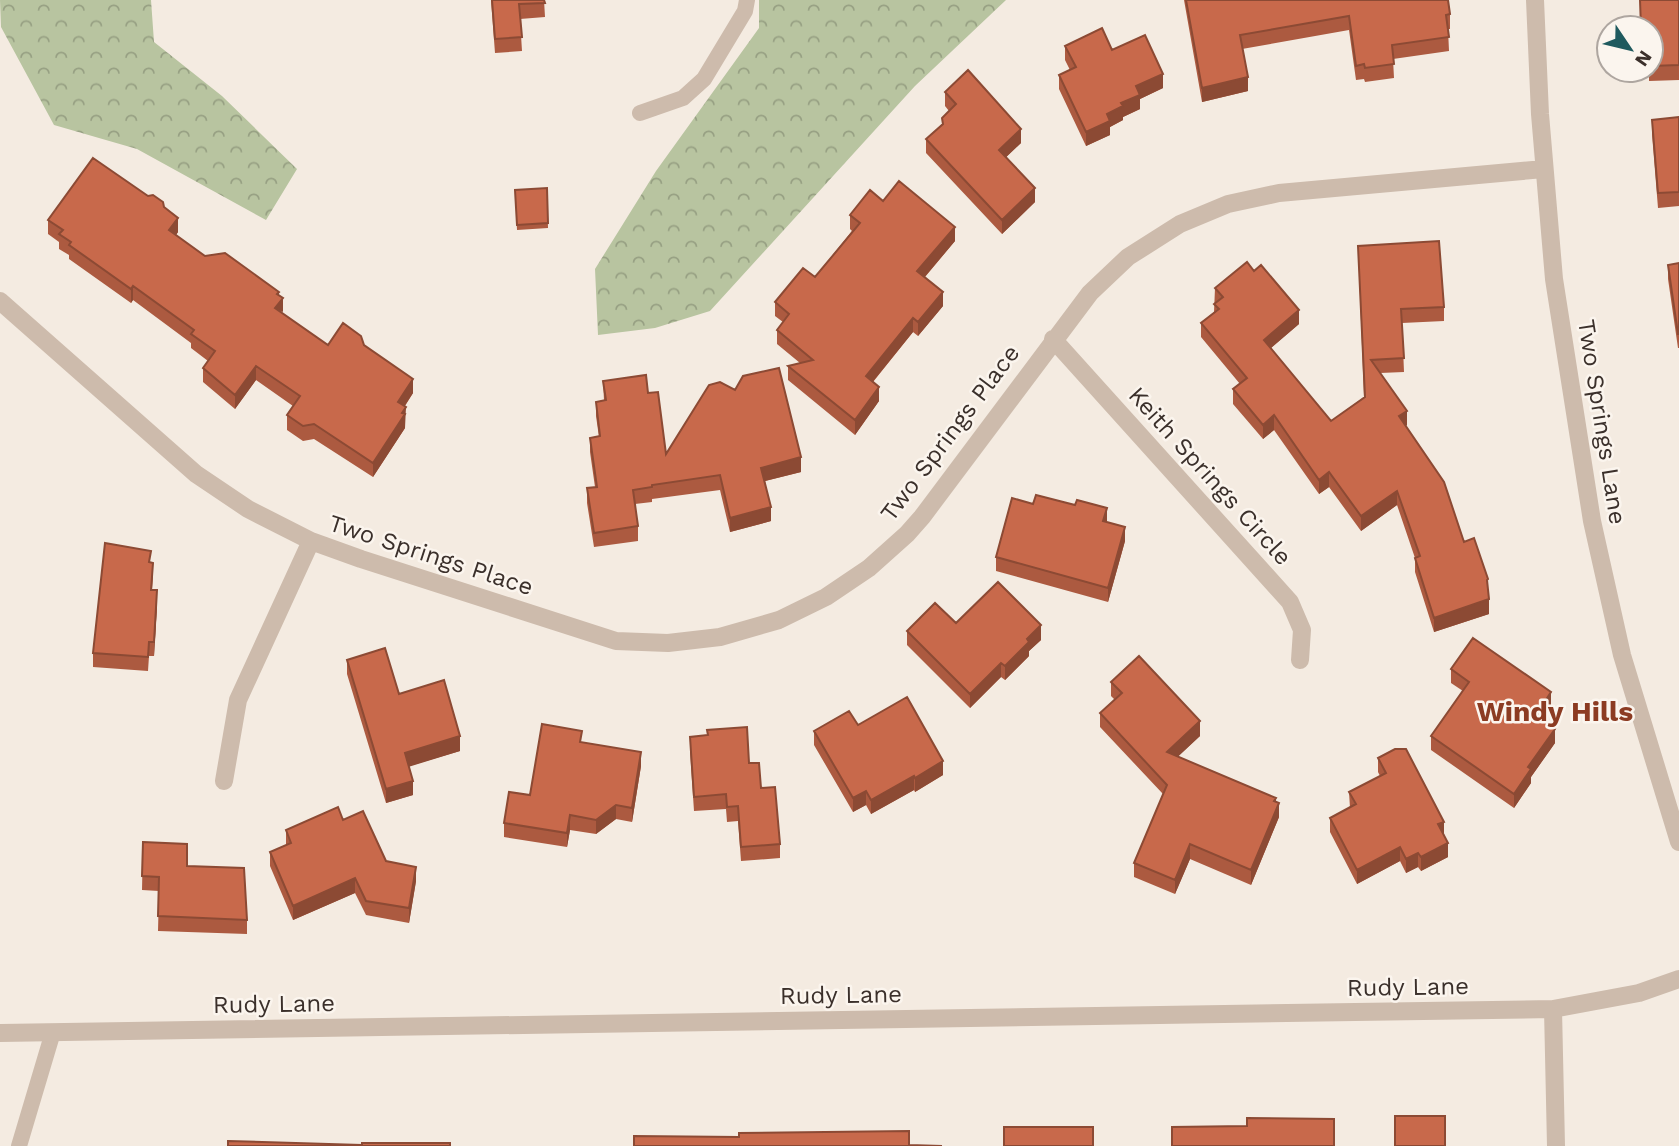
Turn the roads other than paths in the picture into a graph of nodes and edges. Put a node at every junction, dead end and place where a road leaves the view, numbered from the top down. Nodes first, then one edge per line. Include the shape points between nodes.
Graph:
1 (747, 0) edge
2 (1535, 0) edge
3 (640, 113) dead end
4 (1544, 169) junction
5 (0, 301) edge
6 (1053, 339) junction
7 (311, 541) junction
8 (1300, 660) dead end
9 (224, 781) dead end
10 (1679, 842) edge
11 (1679, 979) edge
12 (1553, 1009) junction
13 (53, 1032) junction
14 (0, 1033) edge
15 (19, 1146) edge
16 (1556, 1146) edge

1 - 3 lane via 745,11 704,79 683,98
2 - 4 street, Two Springs Lane
4 - 6 street, Two Springs Place via 1279,193 1228,204 1181,224 1128,257 1090,293
4 - 10 street, Two Springs Lane via 1554,279 1592,521 1622,655
5 - 7 street, Two Springs Place via 196,474 248,509
6 - 7 street, Two Springs Place via 922,517 879,560 803,609 720,637 668,643 616,641
6 - 8 street, Keith Springs Circle via 1290,602 1302,630
7 - 9 street via 238,700
11 - 12 street, Rudy Lane via 1639,993
12 - 13 street, Rudy Lane
12 - 16 street
13 - 14 street, Rudy Lane
13 - 15 lane

